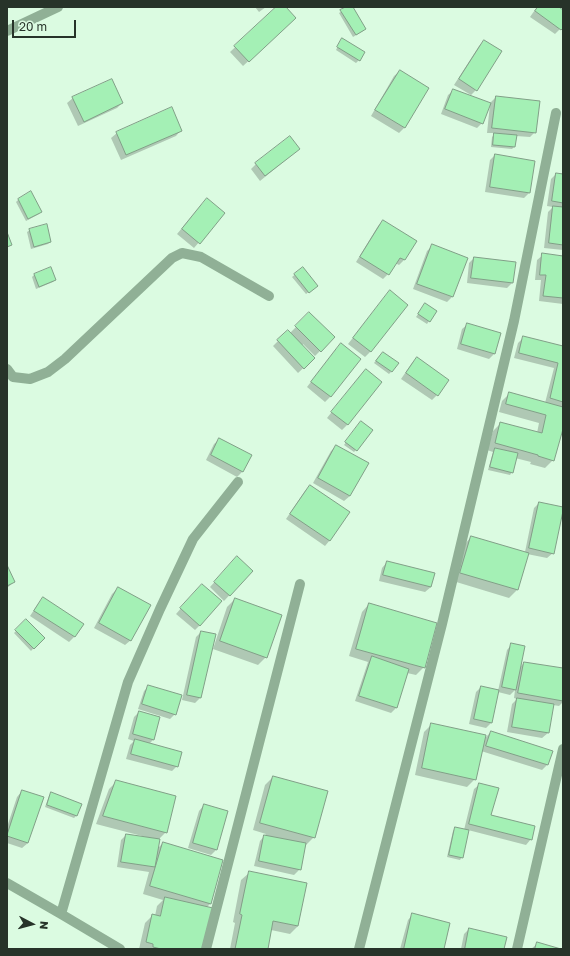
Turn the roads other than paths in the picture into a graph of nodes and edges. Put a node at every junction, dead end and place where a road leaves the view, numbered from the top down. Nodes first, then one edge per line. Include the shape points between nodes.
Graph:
1 (58, 7) edge
2 (7, 31) edge
3 (556, 113) dead end
4 (269, 296) dead end
5 (7, 369) edge
6 (238, 482) dead end
7 (300, 584) dead end
8 (563, 749) edge
9 (7, 883) edge
10 (61, 914) junction
11 (120, 949) edge
12 (206, 949) edge
13 (359, 949) edge
14 (517, 949) edge

1 - 2 street
3 - 13 street via 514,321 442,624
4 - 5 street via 200,257 182,254 172,258 66,359 48,372 30,379 14,377
6 - 10 street via 193,539 128,682
7 - 12 street
8 - 14 street
9 - 10 street
10 - 11 street

